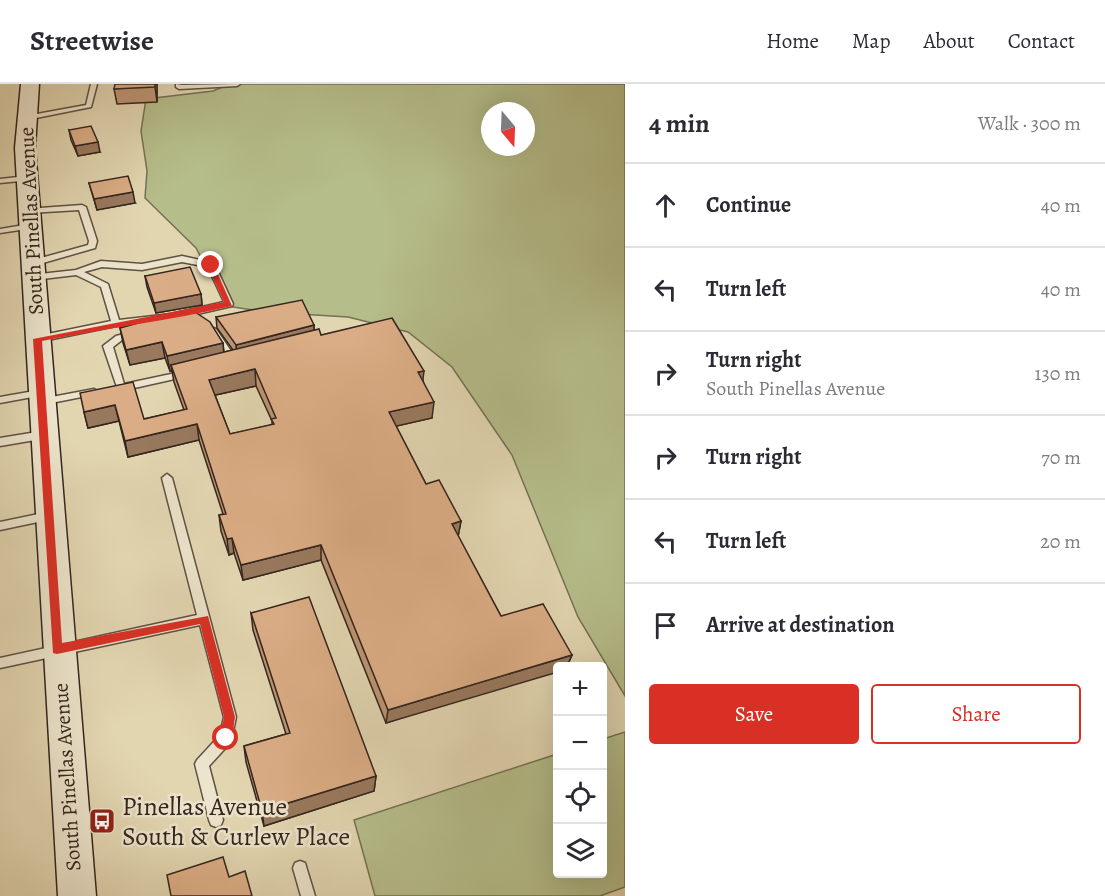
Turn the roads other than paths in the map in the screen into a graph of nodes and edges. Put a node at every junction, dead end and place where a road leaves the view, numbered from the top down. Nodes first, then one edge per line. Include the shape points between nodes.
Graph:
1 (30, 84) edge
2 (94, 84) edge
3 (179, 84) edge
4 (237, 84) edge
5 (26, 118) junction
6 (27, 178) junction
7 (0, 181) edge
8 (30, 218) junction
9 (0, 231) edge
10 (33, 270) junction
11 (77, 272) junction
12 (116, 324) junction
13 (151, 330) edge
14 (141, 333) edge
15 (38, 339) junction
16 (220, 366) edge
17 (197, 371) edge
18 (121, 388) junction
19 (40, 397) junction
20 (0, 400) edge
21 (43, 435) junction
22 (0, 442) edge
23 (167, 478) dead end
24 (49, 516) junction
25 (0, 526) edge
26 (204, 619) junction
27 (57, 649) junction
28 (0, 663) edge
29 (216, 820) dead end
30 (300, 868) dead end
31 (76, 896) edge
32 (308, 896) edge

1 - 5 main road, South Pinellas Avenue
2 - 5 lane via 89,106
3 - 4 lane
5 - 6 main road, South Pinellas Avenue
6 - 7 lane
6 - 8 main road, South Pinellas Avenue
8 - 9 lane
8 - 10 main road, South Pinellas Avenue
8 - 10 lane via 82,207 93,241 92,246
10 - 11 lane
10 - 15 main road, South Pinellas Avenue
11 - 12 lane via 105,286
11 - 12 lane via 101,264 142,267 182,259 211,265 229,304
12 - 15 lane
13 - 16 lane via 203,323 239,360
14 - 18 lane via 119,338 108,346
15 - 19 main road, South Pinellas Avenue
17 - 18 lane
18 - 19 lane
19 - 20 lane
19 - 21 main road, South Pinellas Avenue
21 - 22 lane
21 - 24 main road, South Pinellas Avenue
23 - 26 lane
24 - 25 lane
24 - 27 main road, South Pinellas Avenue
26 - 27 lane
26 - 29 lane via 230,717 226,738 202,764
27 - 28 lane
27 - 31 main road, South Pinellas Avenue
30 - 32 lane

